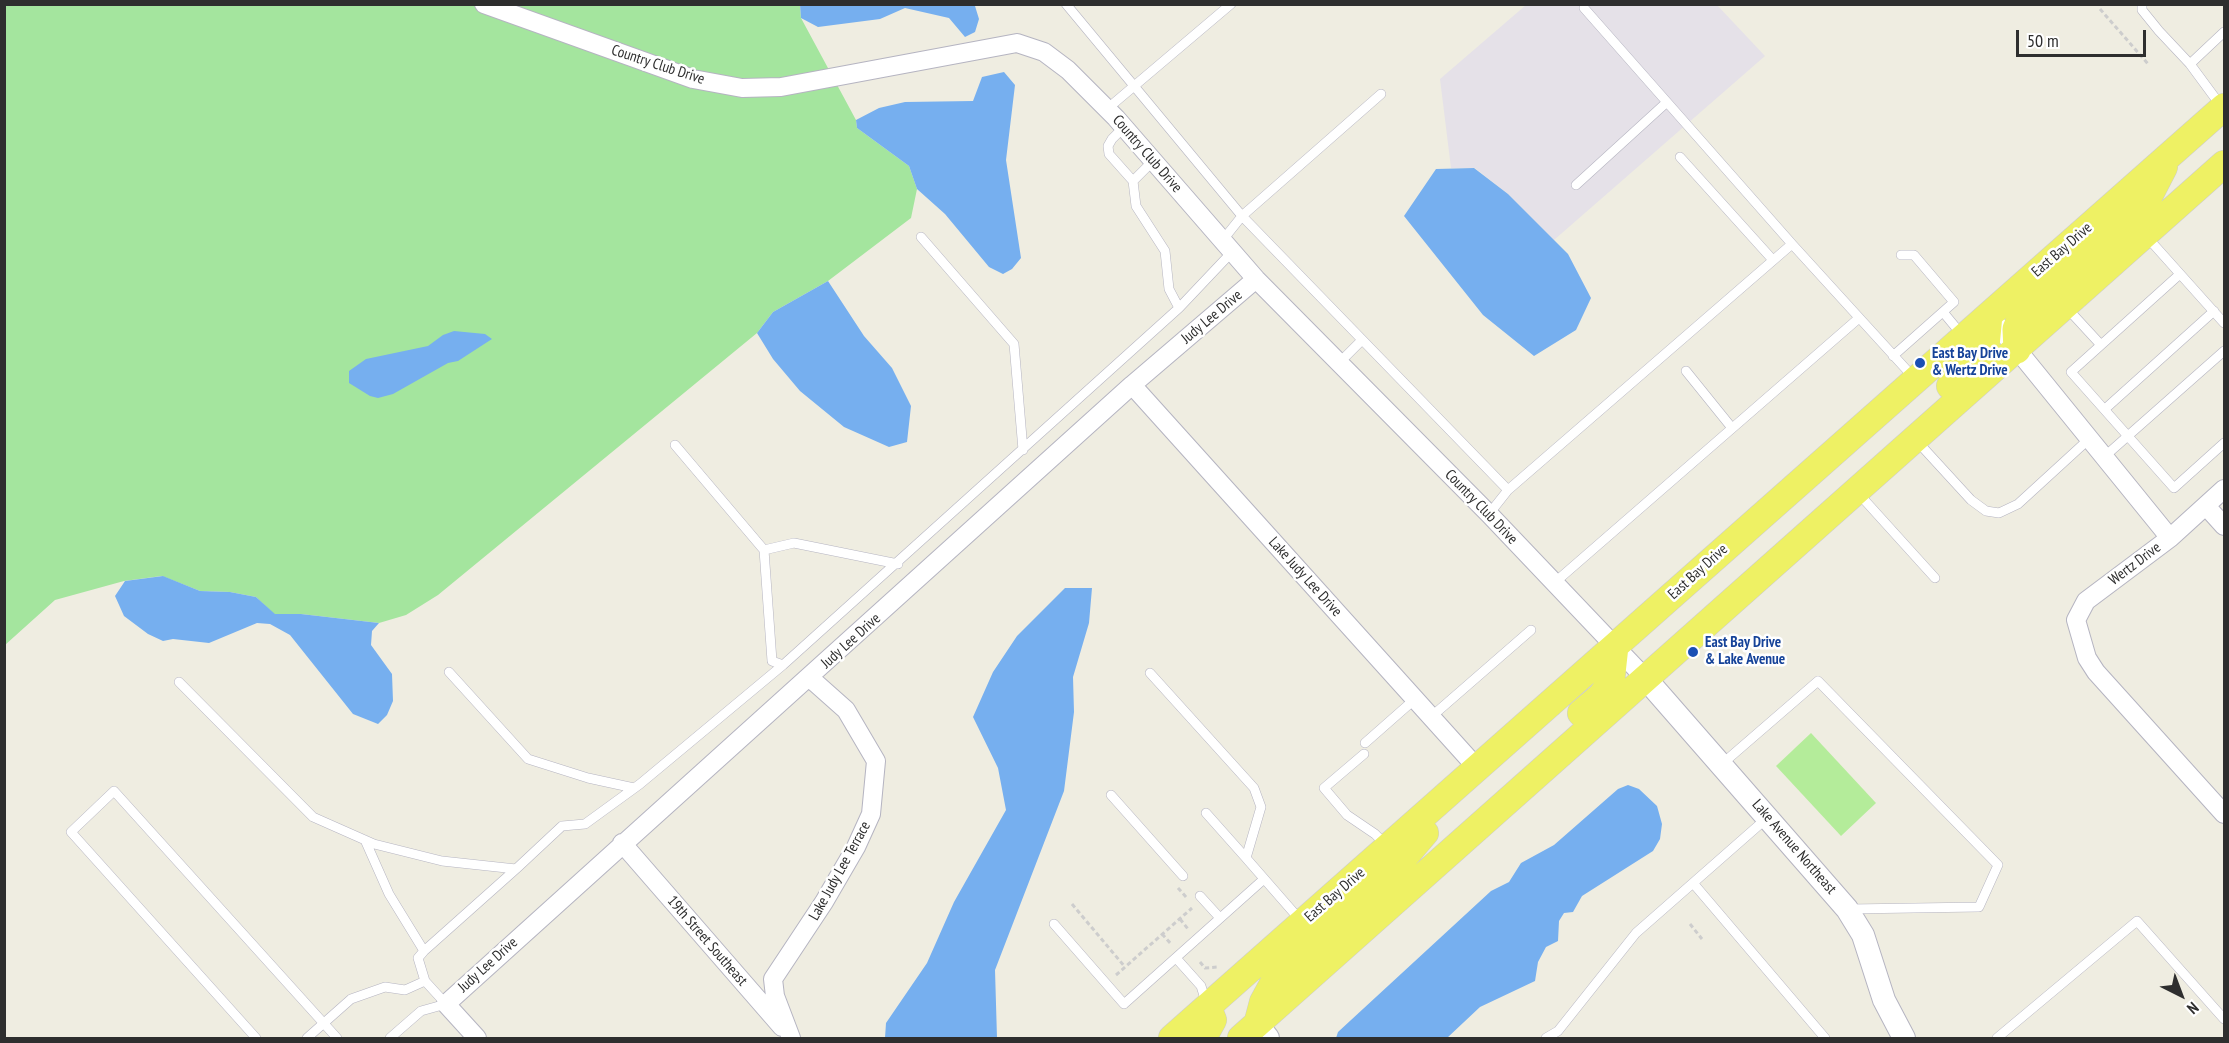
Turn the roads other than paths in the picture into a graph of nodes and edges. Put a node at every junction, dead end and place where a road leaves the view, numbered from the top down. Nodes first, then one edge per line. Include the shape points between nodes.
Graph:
1 (484, 4) edge
2 (1066, 4) edge
3 (1231, 4) edge
4 (2142, 4) edge
5 (1584, 8) dead end
6 (2224, 32) edge
7 (2190, 64) junction
8 (1133, 87) junction
9 (1381, 94) dead end
10 (1667, 102) junction
11 (2224, 107) edge
12 (1107, 109) junction
13 (1124, 128) junction
14 (1680, 157) dead end
15 (2167, 158) junction
16 (1153, 161) junction
17 (2224, 164) edge
18 (1133, 181) junction
19 (1576, 185) dead end
20 (1242, 216) junction
21 (2146, 235) junction
22 (921, 237) dead end
23 (1792, 244) junction
24 (1227, 246) junction
25 (1901, 255) dead end
26 (1772, 260) junction
27 (2180, 274) junction
28 (1256, 279) junction
29 (2066, 307) junction
30 (1179, 308) junction
31 (2214, 311) junction
32 (1943, 312) junction
33 (1989, 315) junction
34 (1859, 318) junction
35 (2224, 323) edge
36 (1963, 337) junction
37 (1362, 340) junction
38 (2101, 345) junction
39 (2018, 350) junction
40 (2224, 351) edge
41 (1893, 356) junction
42 (1339, 363) junction
43 (1686, 371) dead end
44 (1915, 379) junction
45 (1132, 385) junction
46 (2105, 409) junction
47 (1732, 428) junction
48 (2128, 436) junction
49 (2090, 439) junction
50 (1916, 440) junction
51 (2224, 443) edge
52 (675, 445) dead end
53 (1023, 450) junction
54 (2104, 457) junction
55 (2224, 489) edge
56 (1508, 490) junction
57 (1850, 499) junction
58 (2206, 506) junction
59 (1489, 514) junction
60 (2224, 526) edge
61 (2170, 538) junction
62 (765, 550) junction
63 (898, 564) junction
64 (1935, 578) dead end
65 (1553, 584) junction
66 (1531, 630) dead end
67 (1615, 646) junction
68 (783, 665) junction
69 (449, 672) dead end
70 (1150, 673) dead end
71 (810, 678) junction
72 (1646, 679) junction
73 (179, 682) dead end
74 (1415, 699) junction
75 (1431, 717) junction
76 (1365, 743) dead end
77 (1364, 754) dead end
78 (1722, 764) junction
79 (1478, 769) junction
80 (634, 788) junction
81 (1111, 795) dead end
82 (1437, 805) junction
83 (1206, 813) dead end
84 (2224, 814) edge
85 (1769, 817) junction
86 (365, 840) junction
87 (622, 843) junction
88 (1388, 848) junction
89 (1246, 858) junction
90 (1434, 867) junction
91 (516, 869) junction
92 (1183, 876) dead end
93 (1264, 879) junction
94 (1693, 883) junction
95 (1200, 896) dead end
96 (1847, 909) junction
97 (1220, 918) junction
98 (1303, 923) junction
99 (1054, 924) dead end
100 (424, 951) junction
101 (1176, 958) junction
102 (425, 981) junction
103 (446, 1004) junction
104 (1208, 1007) junction
105 (2224, 1019) edge
106 (324, 1024) junction
107 (1558, 1030) junction
108 (1255, 1034) edge
109 (256, 1038) edge
110 (307, 1038) edge
111 (337, 1038) edge
112 (390, 1038) edge
113 (477, 1038) edge
114 (792, 1038) edge
115 (1172, 1038) edge
116 (1203, 1038) edge
117 (1546, 1038) edge
118 (1566, 1038) edge
119 (1825, 1038) edge
120 (1904, 1038) edge
121 (1997, 1038) edge

1 - 12 street, Country Club Drive via 693,79 742,88 781,87 1017,43 1044,52
2 - 8 lane
3 - 8 lane
4 - 7 lane via 2142,10
5 - 10 lane
6 - 7 lane
7 - 11 lane
8 - 12 lane
8 - 20 lane
9 - 20 lane
10 - 19 lane
10 - 23 lane
11 - 15 main road, East Bay Drive
12 - 13 street, Country Club Drive
13 - 16 street, Country Club Drive
13 - 18 lane via 1112,139 1109,154
14 - 26 lane
15 - 33 main road, East Bay Drive
15 - 39 main road via 2146,202 2024,310 2016,329
16 - 18 lane
16 - 24 street, Country Club Drive
17 - 21 main road
18 - 30 lane via 1136,206 1165,252 1169,289
20 - 24 lane
20 - 37 lane
21 - 27 lane
21 - 29 main road
22 - 53 lane via 1014,344
23 - 26 lane
23 - 34 lane
24 - 28 street, Country Club Drive
24 - 30 lane
25 - 32 lane via 1914,255 1954,302
26 - 56 lane
27 - 31 lane
27 - 38 lane
28 - 42 street, Country Club Drive
28 - 45 street, Judy Lee Drive
29 - 38 lane
29 - 39 main road
30 - 53 lane
31 - 35 lane
31 - 46 lane
32 - 36 lane
32 - 41 lane
33 - 36 main road, East Bay Drive
33 - 39 street, Wertz Drive
33 - 57 main road via 1988,338 1980,357 1859,466 1845,486
34 - 41 lane
34 - 47 lane
36 - 44 main road, East Bay Drive
37 - 42 lane
37 - 56 lane
38 - 46 lane via 2071,372
39 - 49 street, Wertz Drive
39 - 50 main road
40 - 48 lane
41 - 44 lane
42 - 59 street, Country Club Drive
43 - 47 lane
44 - 67 main road, East Bay Drive
45 - 71 street, Judy Lee Drive
45 - 74 street, Lake Judy Lee Drive
46 - 48 lane
47 - 65 lane
48 - 51 lane via 2174,488
48 - 54 lane
49 - 50 lane via 2018,504 2000,513 1986,512 1971,500
49 - 54 street, Wertz Drive
50 - 57 main road
52 - 62 lane
53 - 63 lane
54 - 61 street, Wertz Drive
55 - 58 street
56 - 59 lane
57 - 64 lane
57 - 72 main road
58 - 60 street
58 - 61 street
59 - 65 street, Country Club Drive
61 - 84 street, Wertz Drive via 2086,601 2076,620 2087,658 2096,672
62 - 63 lane via 794,543
62 - 68 lane via 772,660
63 - 68 lane
65 - 67 street, Country Club Drive
66 - 75 lane
67 - 72 street, Country Club Drive
67 - 79 main road, East Bay Drive
67 - 90 main road via 1611,682 1601,696 1450,830 1440,844
68 - 80 lane
69 - 80 lane via 528,759
70 - 89 lane via 1254,788 1260,807
71 - 87 street, Judy Lee Drive
71 - 114 street, Lake Judy Lee Terrace via 846,710 876,761 871,814 856,847 773,980 775,996
72 - 78 street, Lake Avenue Northeast
72 - 90 main road
73 - 86 lane via 313,817
74 - 75 street, Lake Judy Lee Drive
74 - 76 lane
75 - 79 street, Lake Judy Lee Drive
77 - 88 lane via 1324,788 1347,815
78 - 85 street, Lake Avenue Northeast
78 - 96 lane via 1818,681 1998,865 1979,907
79 - 82 main road, East Bay Drive
80 - 91 lane via 585,824 562,826
81 - 92 lane
82 - 88 main road, East Bay Drive
82 - 108 main road via 1435,818 1426,832 1392,873 1274,982 1263,1002
83 - 89 lane
85 - 94 lane
85 - 96 street, Lake Avenue Northeast
86 - 91 lane via 442,861
86 - 100 lane via 389,894
87 - 103 street, Judy Lee Drive
87 - 114 street, 19th Street Southeast
88 - 98 main road, East Bay Drive
89 - 93 lane
90 - 108 main road
91 - 100 lane
93 - 97 lane
93 - 98 lane
94 - 107 lane via 1636,933
94 - 119 lane
95 - 97 lane
96 - 120 street, Lake Avenue Northeast via 1863,935 1884,1000
97 - 101 lane
98 - 104 main road, East Bay Drive
99 - 101 lane via 1124,1004
100 - 102 lane via 418,958
101 - 104 lane via 1201,986
102 - 103 lane
102 - 106 lane via 405,990 385,987 351,999
103 - 112 lane via 421,1011
103 - 113 street
104 - 115 main road, East Bay Drive
104 - 116 main road via 1213,1020
105 - 121 lane via 2137,921
106 - 109 lane via 114,791 71,832
106 - 110 lane
106 - 111 lane
107 - 117 lane
107 - 118 lane

